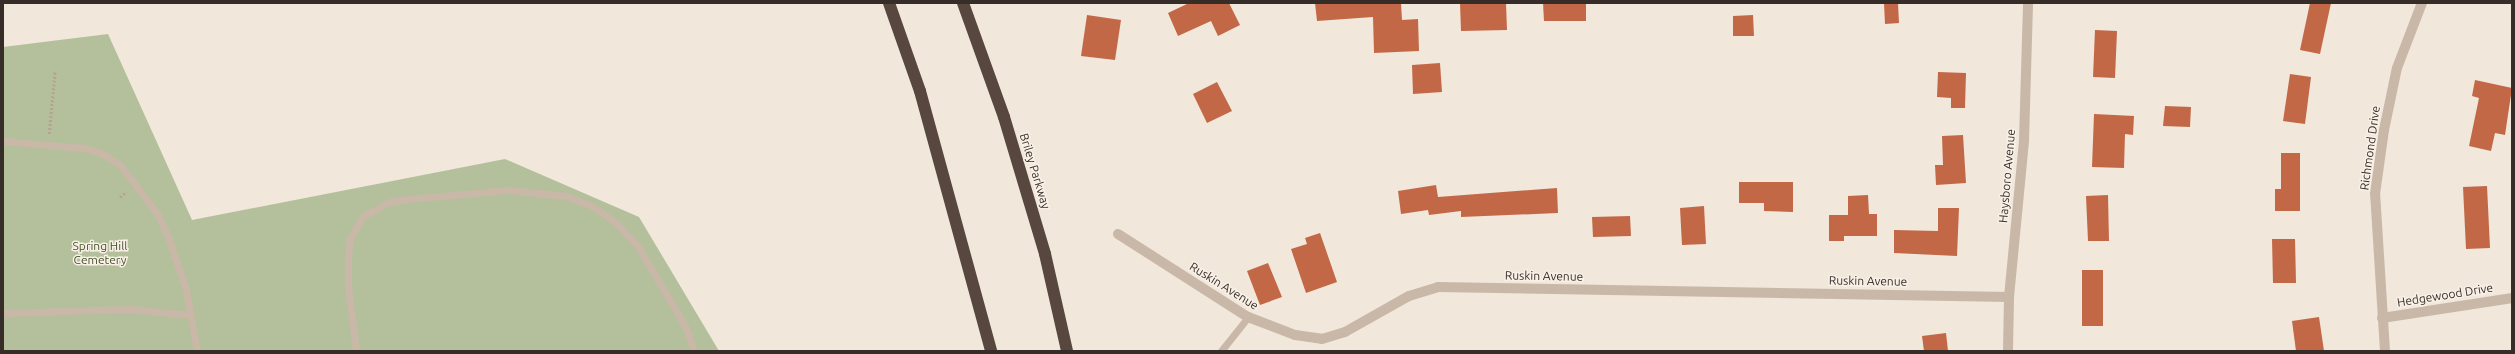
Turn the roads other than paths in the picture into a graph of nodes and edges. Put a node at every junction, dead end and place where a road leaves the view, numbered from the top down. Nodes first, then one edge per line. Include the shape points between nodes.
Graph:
1 (889, 3) edge
2 (963, 3) edge
3 (2028, 3) edge
4 (2422, 3) edge
5 (3, 141) edge
6 (1118, 234) dead end
7 (2009, 297) junction
8 (2512, 298) edge
9 (3, 313) edge
10 (191, 315) junction
11 (1248, 317) junction
12 (2382, 318) junction
13 (197, 351) edge
14 (356, 351) edge
15 (694, 351) edge
16 (991, 351) edge
17 (1067, 351) edge
18 (1221, 351) edge
19 (2008, 351) edge
20 (2385, 351) edge

1 - 16 highway via 920,91
2 - 17 highway, Briley Parkway via 1007,124 1045,254
3 - 7 street, Haysboro Avenue via 2024,140
4 - 12 street, Richmond Drive via 2397,68 2384,130 2375,194
5 - 10 lane via 85,148 104,154 120,166 157,213 169,239 186,290
6 - 11 street, Ruskin Avenue
7 - 11 street, Ruskin Avenue via 1438,287 1409,296 1345,332 1322,339 1295,335
7 - 19 street, Haysboro Avenue
8 - 12 street, Hedgewood Drive
9 - 10 lane via 129,309
10 - 13 lane
11 - 18 lane
12 - 20 street, Richmond Drive
14 - 15 lane via 348,286 348,256 350,239 362,217 389,202 509,190 566,196 592,206 616,223 637,245 682,322

